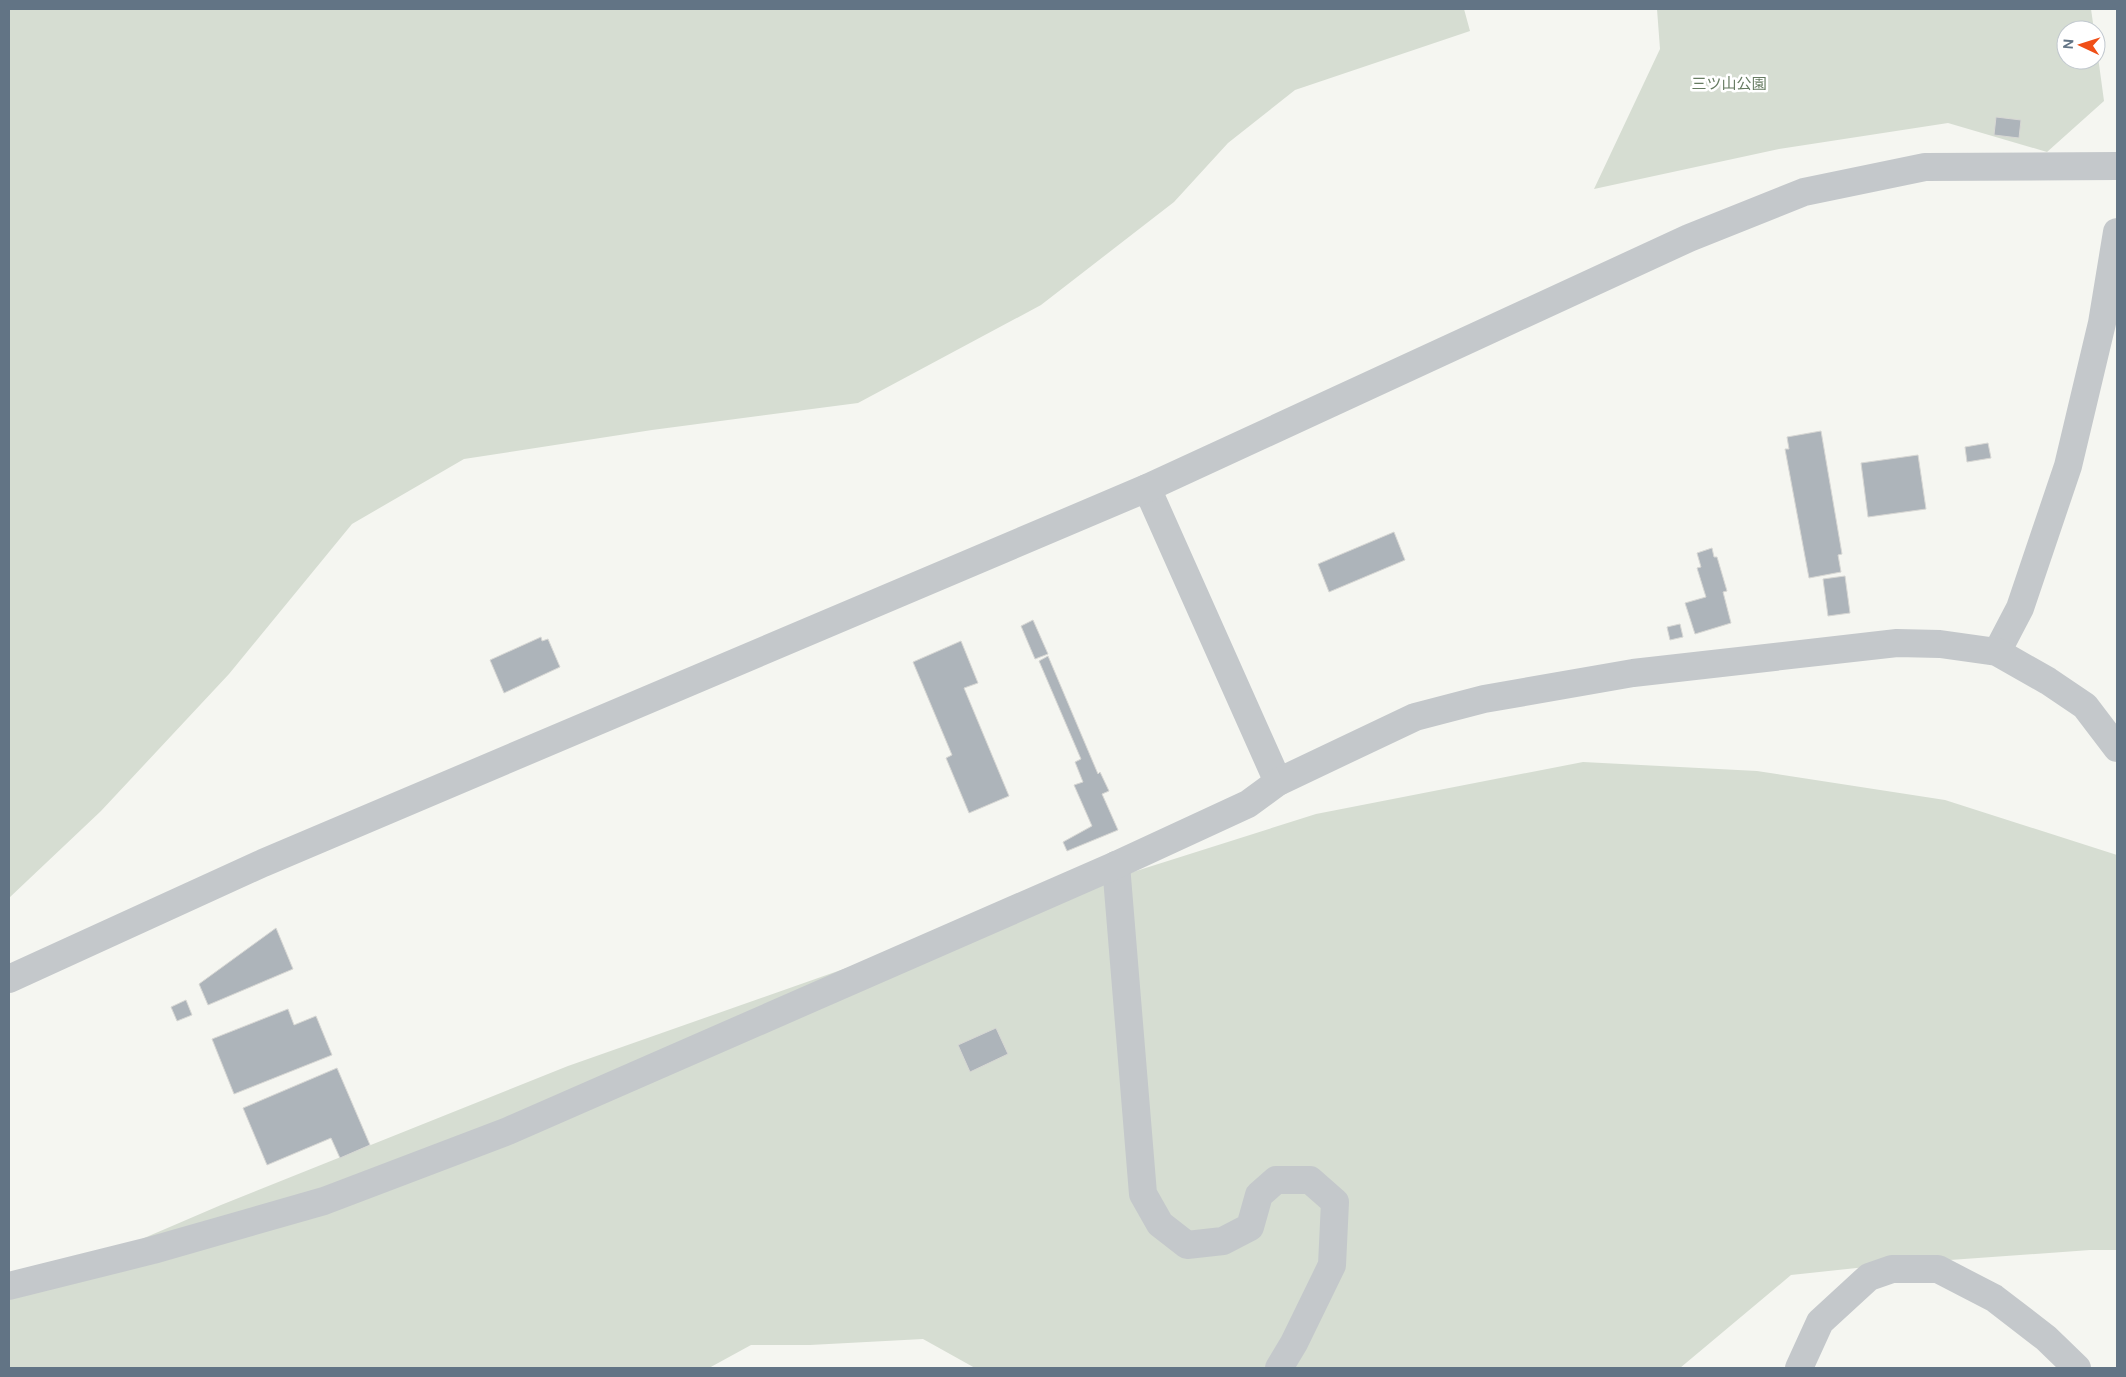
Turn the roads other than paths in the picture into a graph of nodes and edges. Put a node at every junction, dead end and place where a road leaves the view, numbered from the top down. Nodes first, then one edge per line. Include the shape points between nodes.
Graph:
1 (2117, 166) edge
2 (2117, 232) edge
3 (1147, 488) junction
4 (1997, 652) junction
5 (2117, 748) edge
6 (1278, 782) junction
7 (1116, 865) junction
8 (9, 979) edge
9 (9, 1286) edge
10 (1279, 1368) edge
11 (1799, 1368) edge
12 (2077, 1368) edge

1 - 3 street via 1925,167 1804,192 1690,238
2 - 4 street via 2102,323 2068,466 2020,608
3 - 6 street
3 - 8 street via 263,863
4 - 5 street via 2086,706
4 - 6 street via 1897,642 1633,673 1484,699 1415,717
6 - 7 street via 1248,804
7 - 9 street via 508,1131 324,1201 153,1250
7 - 10 street via 1143,1194 1160,1224 1188,1245 1223,1241 1250,1227 1259,1195 1276,1180 1310,1180 1335,1202 1332,1265
11 - 12 street via 1820,1322 1869,1277 1892,1269 1938,1268 1994,1298 2046,1338

